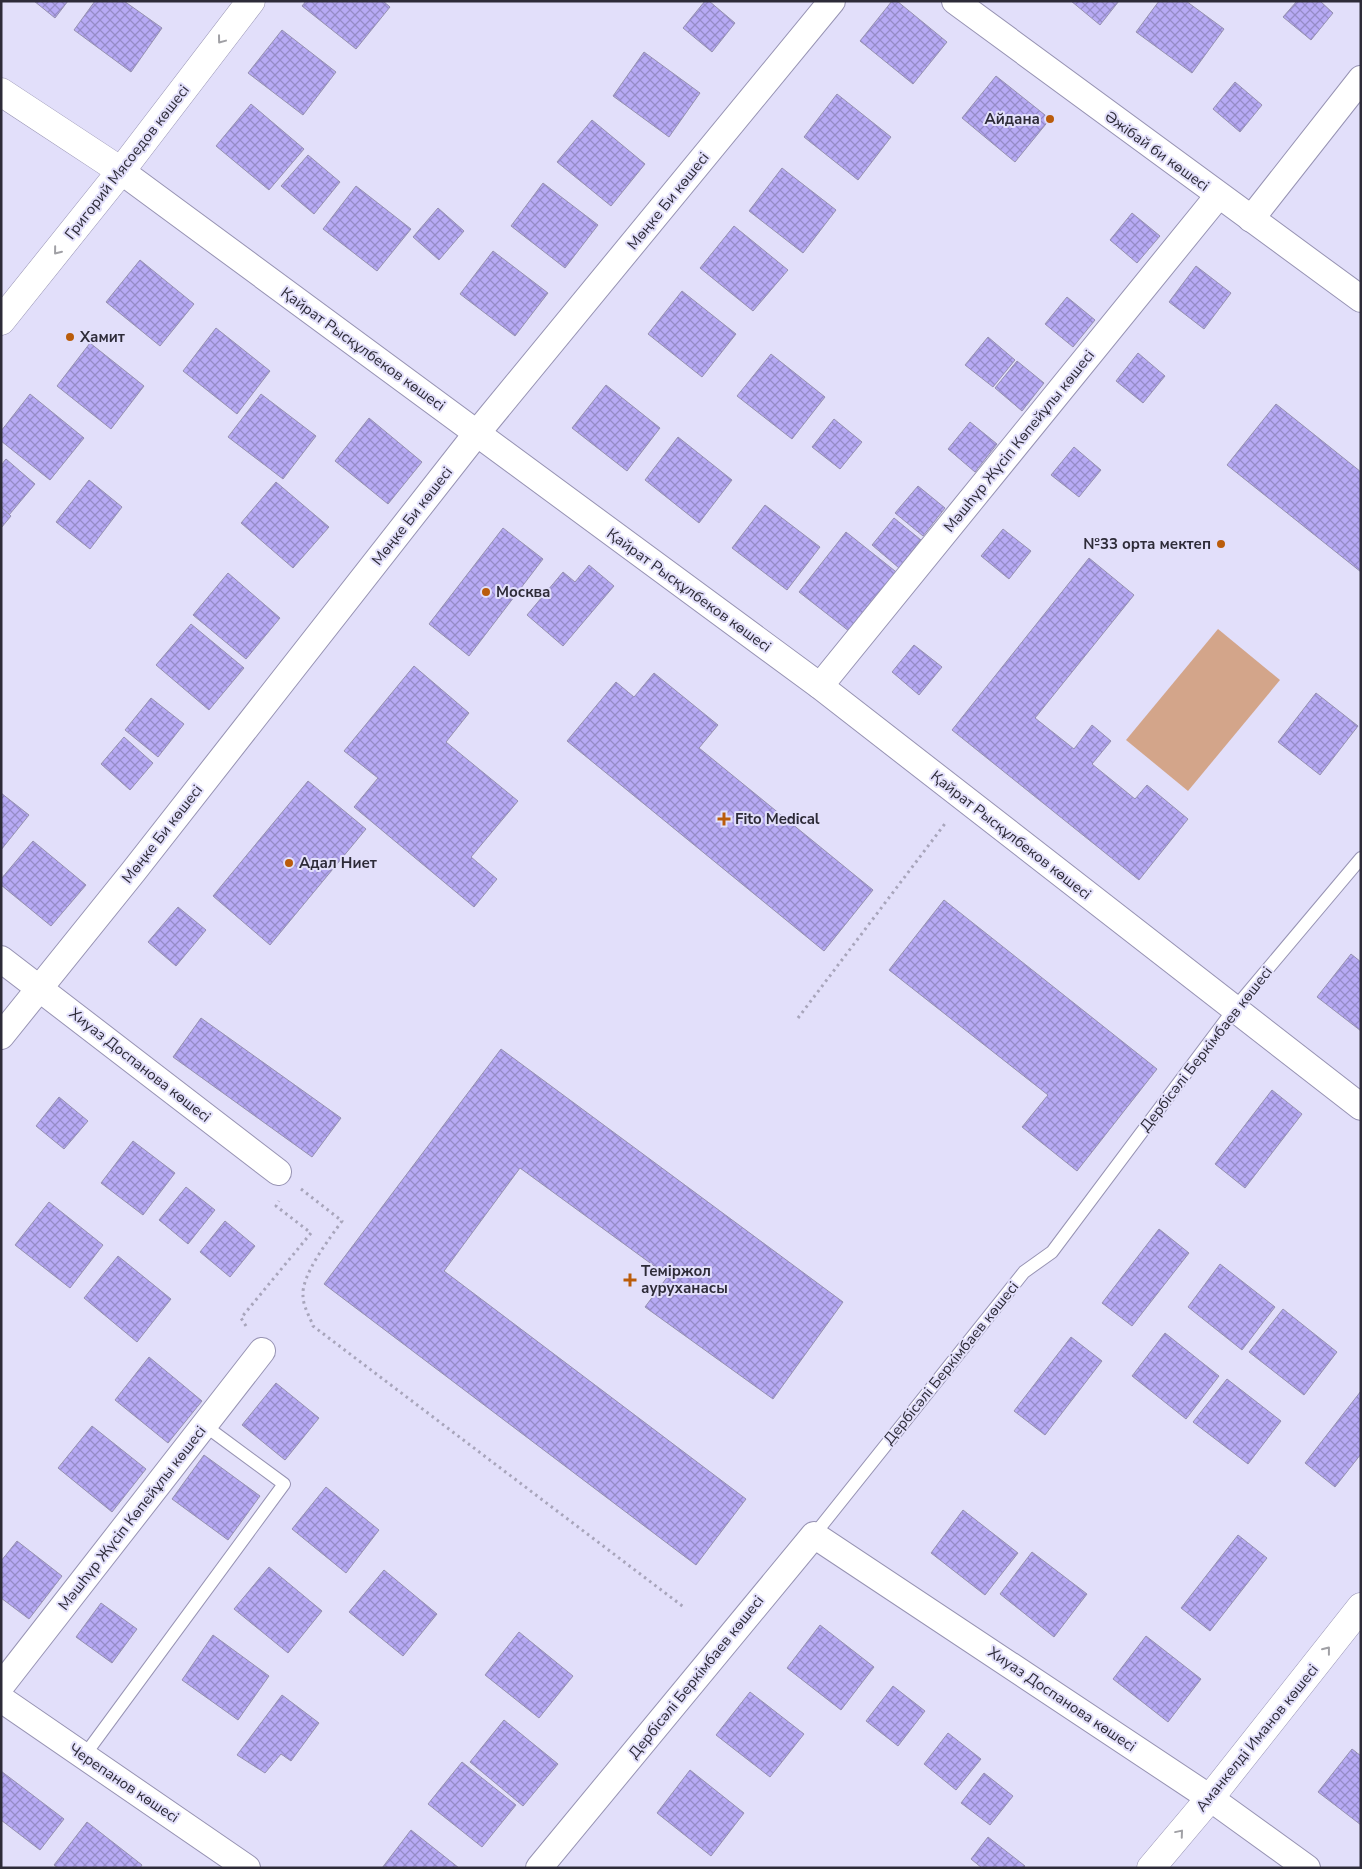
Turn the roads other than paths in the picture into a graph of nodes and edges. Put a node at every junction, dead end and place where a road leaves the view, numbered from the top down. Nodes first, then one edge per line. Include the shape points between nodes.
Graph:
1 (251, 1) edge
2 (832, 1) edge
3 (955, 1) edge
4 (1361, 79) edge
5 (1, 92) edge
6 (121, 171) junction
7 (1218, 196) junction
8 (1250, 219) junction
9 (1361, 299) edge
10 (1, 320) edge
11 (477, 434) junction
12 (820, 686) junction
13 (1361, 858) edge
14 (1, 959) edge
15 (39, 988) junction
16 (1234, 1009) junction
17 (1, 1036) edge
18 (1361, 1107) edge
19 (285, 1177) road end
20 (262, 1351) road end
21 (204, 1425) junction
22 (814, 1535) junction
23 (1361, 1607) edge
24 (1, 1686) edge
25 (1, 1699) edge
26 (84, 1756) junction
27 (1210, 1798) junction
28 (247, 1868) edge
29 (539, 1868) edge
30 (1151, 1868) edge
31 (1307, 1868) edge

1 -> 6 main road, Григорий Мясоедов көшесі
2 - 11 street, Мөңке Би көшесі
3 - 7 street, Әжібай би көшесі
4 - 8 street
5 - 6 main road, Қайрат Рысқұлбеков көшесі
6 -> 10 main road, Григорий Мясоедов көшесі
6 - 11 street, Қайрат Рысқұлбеков көшесі
7 - 8 street, Әжібай би көшесі
7 - 12 street, Мәшһүр Жүсіп Көпейұлы көшесі
8 - 9 street, Әжібай би көшесі
11 - 12 street, Қайрат Рысқұлбеков көшесі
11 - 15 street, Мөңке Би көшесі
12 - 16 street, Қайрат Рысқұлбеков көшесі
13 - 16 lane, Дербісәлі Беркімбаев көшесі
14 - 15 street, Хиуаз Доспанова көшесі
15 - 17 street, Мөңке Би көшесі
15 - 19 street, Хиуаз Доспанова көшесі
16 - 18 street, Қайрат Рысқұлбеков көшесі
16 - 22 lane, Дербісәлі Беркімбаев көшесі via 1052,1252 1024,1272
20 - 21 street, Мәшһүр Жүсіп Көпейұлы көшесі
21 - 24 street, Мәшһүр Жүсіп Көпейұлы көшесі
21 - 26 lane via 284,1484
22 - 27 street, Хиуаз Доспанова көшесі
22 - 29 street, Дербісәлі Беркімбаев көшесі
27 -> 23 main road, Аманкелді Иманов көшесі
25 - 26 street, Черепанов көшесі
26 - 28 street, Черепанов көшесі
30 -> 27 main road, Аманкелді Иманов көшесі
27 - 31 street, Хиуаз Доспанова көшесі

